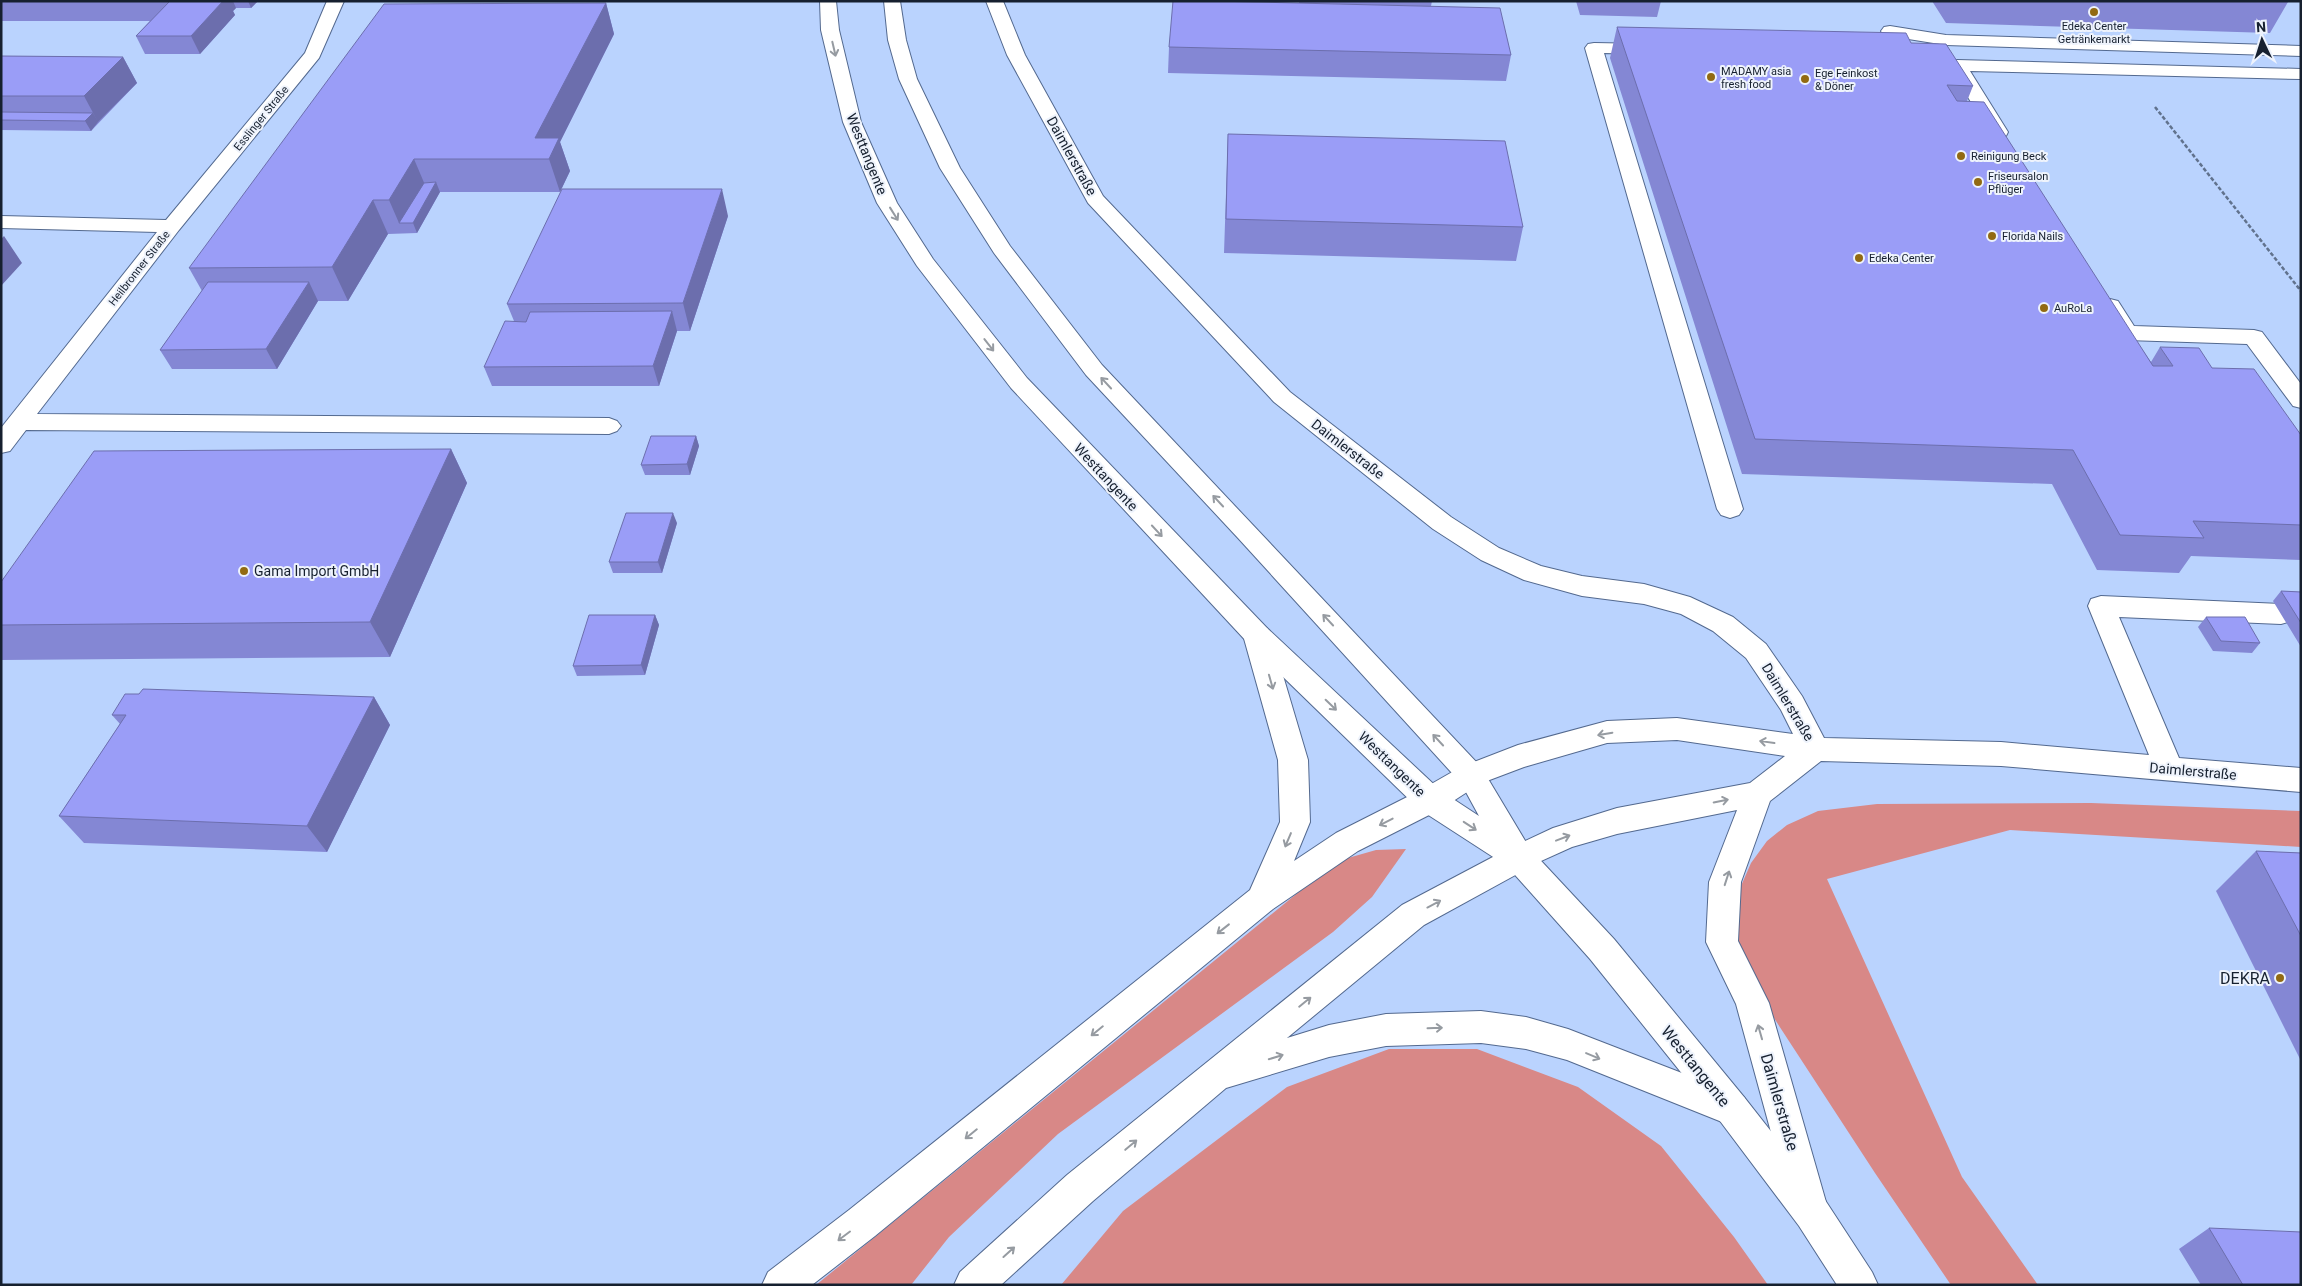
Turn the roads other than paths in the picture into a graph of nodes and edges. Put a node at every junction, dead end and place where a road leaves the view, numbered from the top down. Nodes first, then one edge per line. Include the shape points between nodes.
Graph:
1 (336, 1) edge
2 (828, 1) edge
3 (892, 1) edge
4 (994, 1) edge
5 (1663, 50) edge
6 (2301, 51) edge
7 (1881, 56) edge
8 (1920, 58) junction
9 (1957, 65) junction
10 (2296, 78) edge
11 (2010, 148) edge
12 (1, 222) edge
13 (172, 226) junction
14 (2102, 294) edge
15 (2301, 401) edge
16 (19, 422) junction
17 (609, 426) dead end
18 (1, 444) edge
19 (1730, 510) dead end
20 (2281, 614) dead end
21 (1257, 635) junction
22 (1815, 749) junction
23 (2170, 770) junction
24 (1471, 776) junction
25 (2301, 780) edge
26 (1758, 794) junction
27 (1430, 800) junction
28 (1519, 858) junction
29 (1262, 899) junction
30 (1213, 1076) junction
31 (1732, 1109) junction
32 (1812, 1213) junction
33 (780, 1285) edge
34 (973, 1285) edge
35 (1859, 1285) edge

1 - 13 main road, Esslinger Straße via 313,54
2 -> 21 main road, Westtangente via 830,30 852,122 886,203 924,262 1019,383
24 -> 3 main road, Westtangente via 1094,370 1001,249 950,168 908,79 897,40
4 - 22 main road, Daimlerstraße via 1016,55 1095,199 1282,397 1442,524 1490,554 1533,573 1582,586 1644,594 1690,607 1723,624 1756,651 1774,676
5 - 19 main road via 1594,48
6 - 8 main road via 1946,40 1890,31 1896,43
7 - 8 main road
8 - 9 main road
9 - 10 main road
9 - 11 main road
12 - 13 main road, Heilbronner Straße
13 - 16 main road, Heilbronner Straße
14 - 15 main road via 2127,333 2254,337
16 - 17 main road
16 - 18 main road, Heilbronner Straße
20 - 23 main road via 2101,606
21 -> 27 main road, Westtangente
21 -> 29 main road via 1293,760 1295,822
22 - 23 main road, Daimlerstraße via 2001,754
22 -> 24 main road, Daimlerstraße via 1677,729 1607,732 1518,756
22 - 26 main road, Daimlerstraße
23 - 25 main road, Daimlerstraße
24 - 27 main road, Daimlerstraße
24 - 28 main road, Westtangente
28 -> 26 main road, Daimlerstraße via 1564,837 1617,821
32 -> 26 main road, Daimlerstraße via 1752,1003 1722,942 1725,882
27 -> 28 main road, Westtangente
27 -> 29 main road, Daimlerstraße via 1347,842
30 -> 28 main road, Daimlerstraße via 1413,915
28 - 31 main road, Westtangente via 1602,949
29 -> 33 main road, Daimlerstraße via 862,1223
30 -> 31 main road via 1329,1041 1386,1030 1481,1027 1526,1033 1568,1046
34 -> 30 main road, Daimlerstraße via 1080,1188
31 - 32 main road, Westtangente
32 - 35 main road, Westtangente

